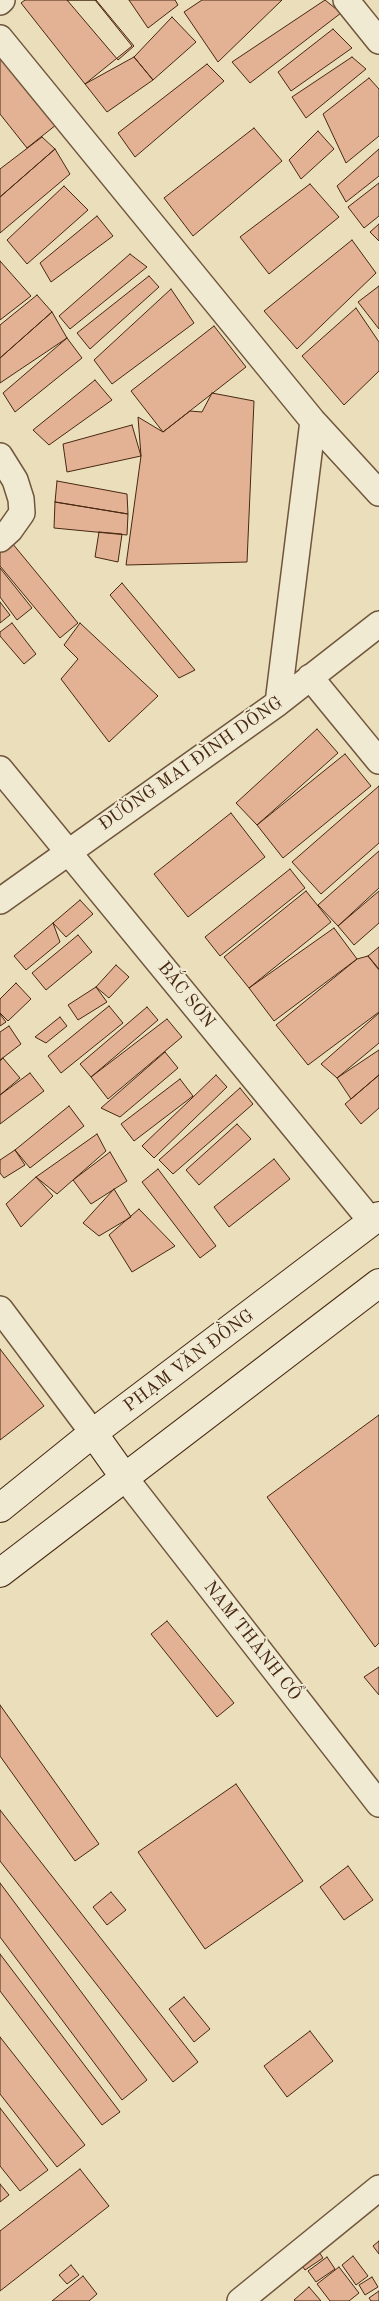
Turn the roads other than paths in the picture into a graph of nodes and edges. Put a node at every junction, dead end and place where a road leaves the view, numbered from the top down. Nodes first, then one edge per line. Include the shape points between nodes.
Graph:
1 (346, 0) edge
2 (0, 38) edge
3 (379, 41) edge
4 (313, 421) junction
5 (0, 456) edge
6 (379, 493) edge
7 (0, 538) edge
8 (379, 624) edge
9 (310, 677) junction
10 (278, 703) junction
11 (379, 761) edge
12 (0, 769) edge
13 (68, 852) junction
14 (0, 901) edge
15 (377, 1223) edge
16 (379, 1283) edge
17 (0, 1308) edge
18 (94, 1433) junction
19 (125, 1478) junction
20 (0, 1508) edge
21 (0, 1573) edge
22 (376, 1795) edge
23 (379, 2188) edge
24 (240, 2301) edge

1 - 3 street
2 - 4 street
4 - 6 street
4 - 10 street
5 - 7 street via 15,480 22,513
8 - 9 street, ĐƯỜNG MAI ĐÌNH DÕNG
9 - 10 street, ĐƯỜNG MAI ĐÌNH DÕNG
9 - 11 street
10 - 13 street, ĐƯỜNG MAI ĐÌNH DÕNG
12 - 13 street, BẮC SƠN
13 - 14 street, ĐƯỜNG MAI ĐÌNH DÕNG
13 - 15 street, BẮC SƠN
15 - 18 street, PHẠM VĂN ĐỒNG
16 - 19 street
17 - 18 street
18 - 19 street
18 - 20 street, PHẠM VĂN ĐỒNG
19 - 21 street
19 - 22 street, NAM THÀNH CỔ
23 - 24 street

